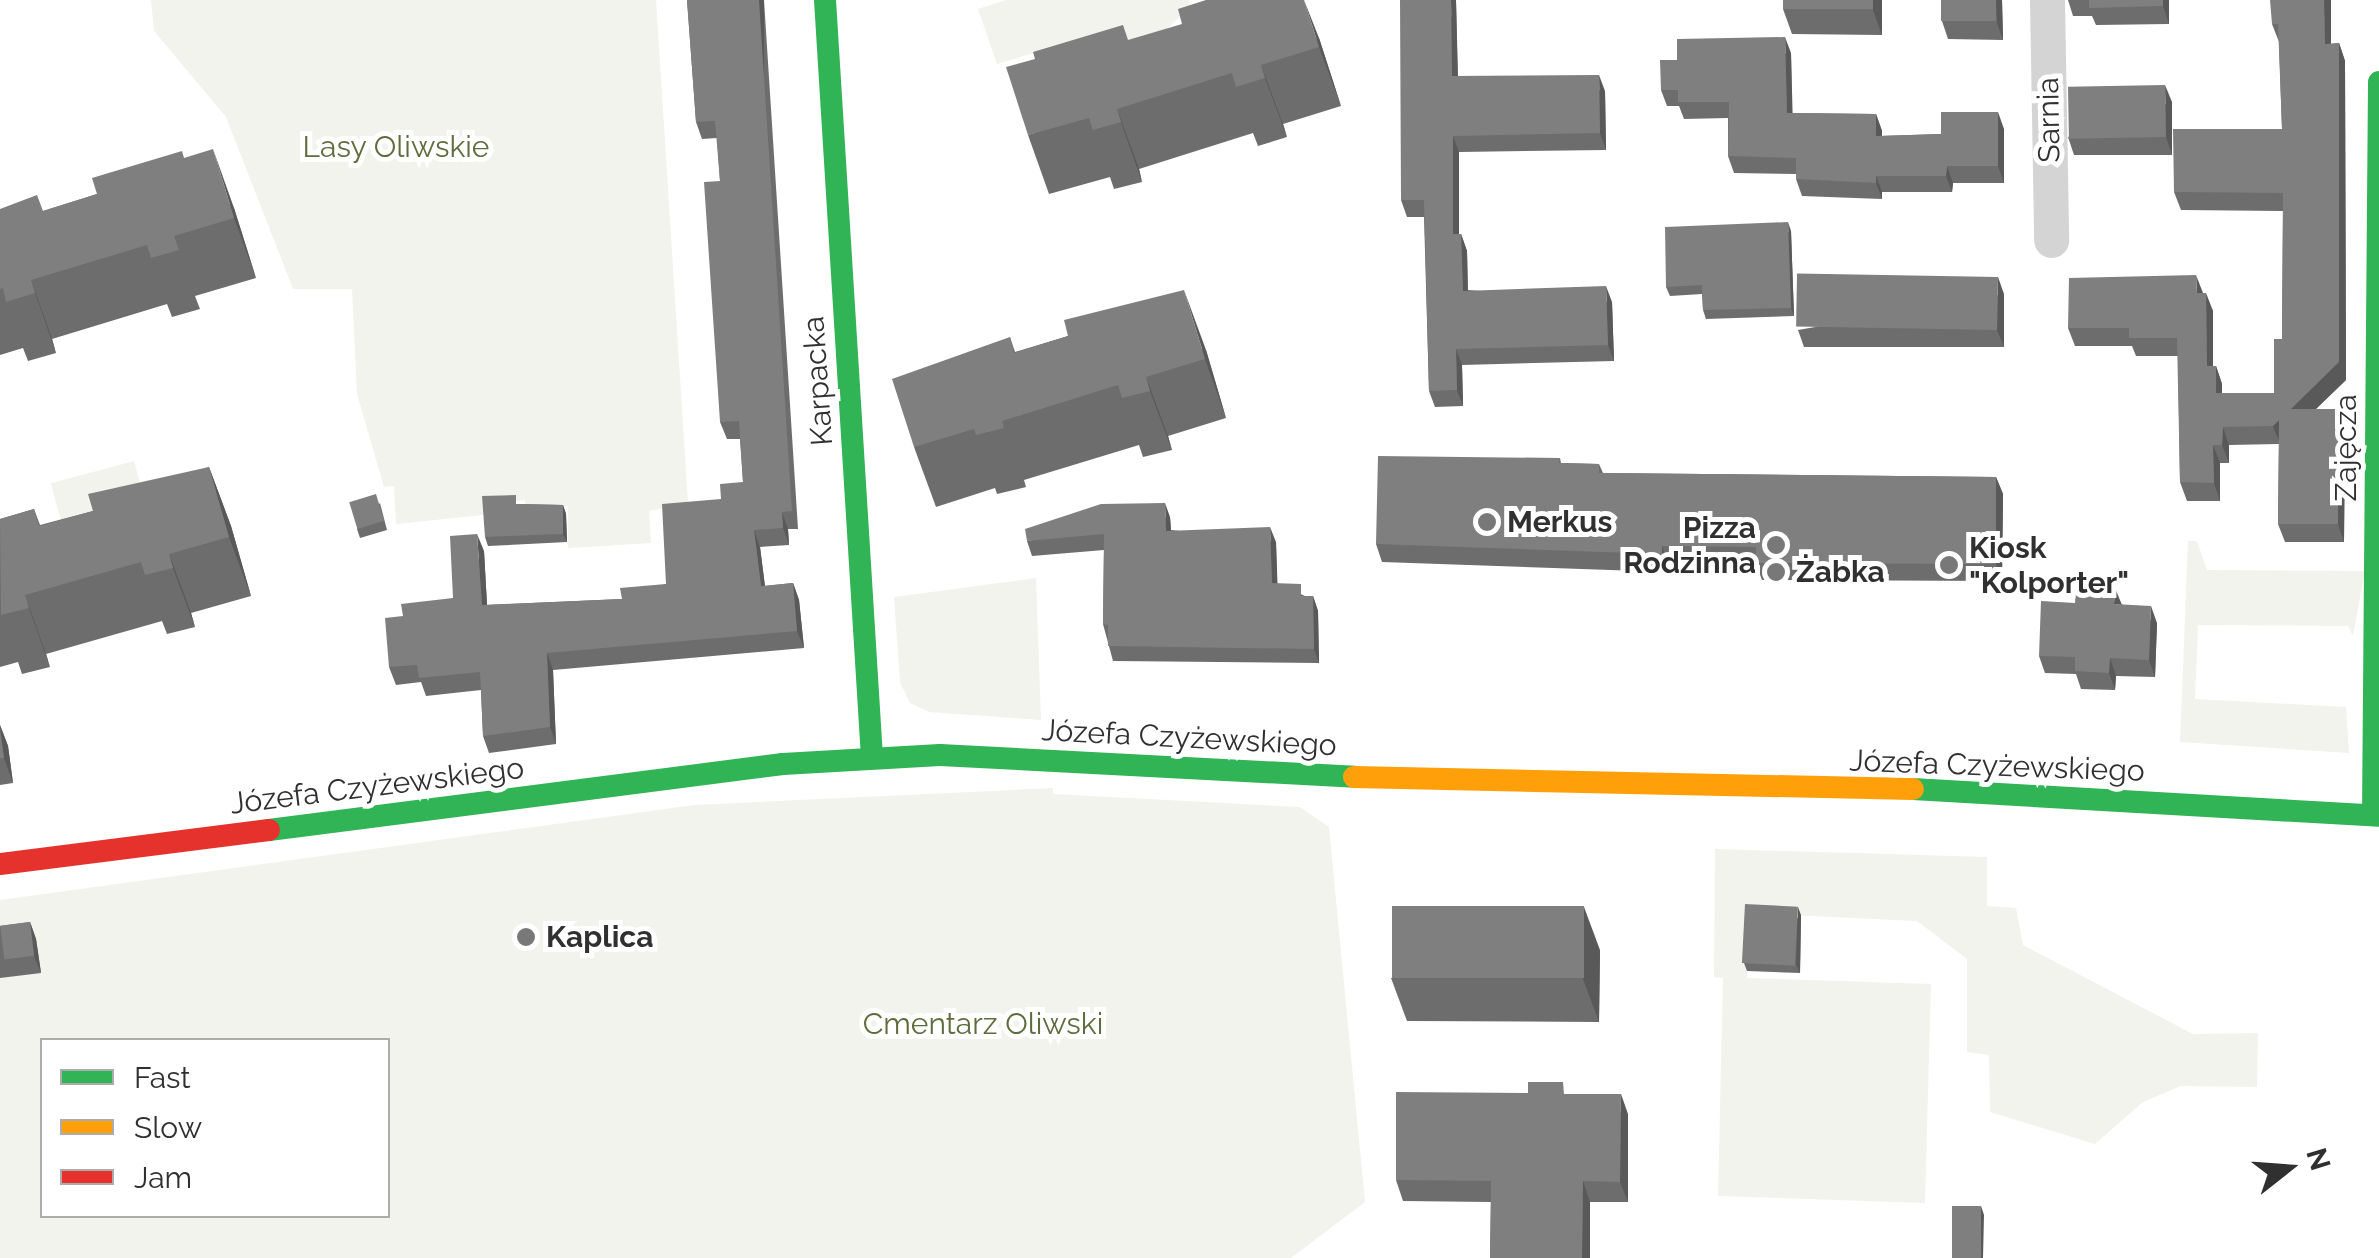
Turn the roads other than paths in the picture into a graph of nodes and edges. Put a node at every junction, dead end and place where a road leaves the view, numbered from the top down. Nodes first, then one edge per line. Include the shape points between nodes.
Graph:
1 (825, 0) edge
2 (2048, 0) edge
3 (2379, 82) edge
4 (2051, 240) dead end
5 (872, 758) junction
6 (2376, 815) edge
7 (0, 864) edge

1 - 5 street, Karpacka
2 - 4 street, Sarnia
3 - 6 street, Zajęcza
5 - 6 street, Józefa Czyżewskiego via 1101,761 1338,778 1968,790
5 - 7 street, Józefa Czyżewskiego

